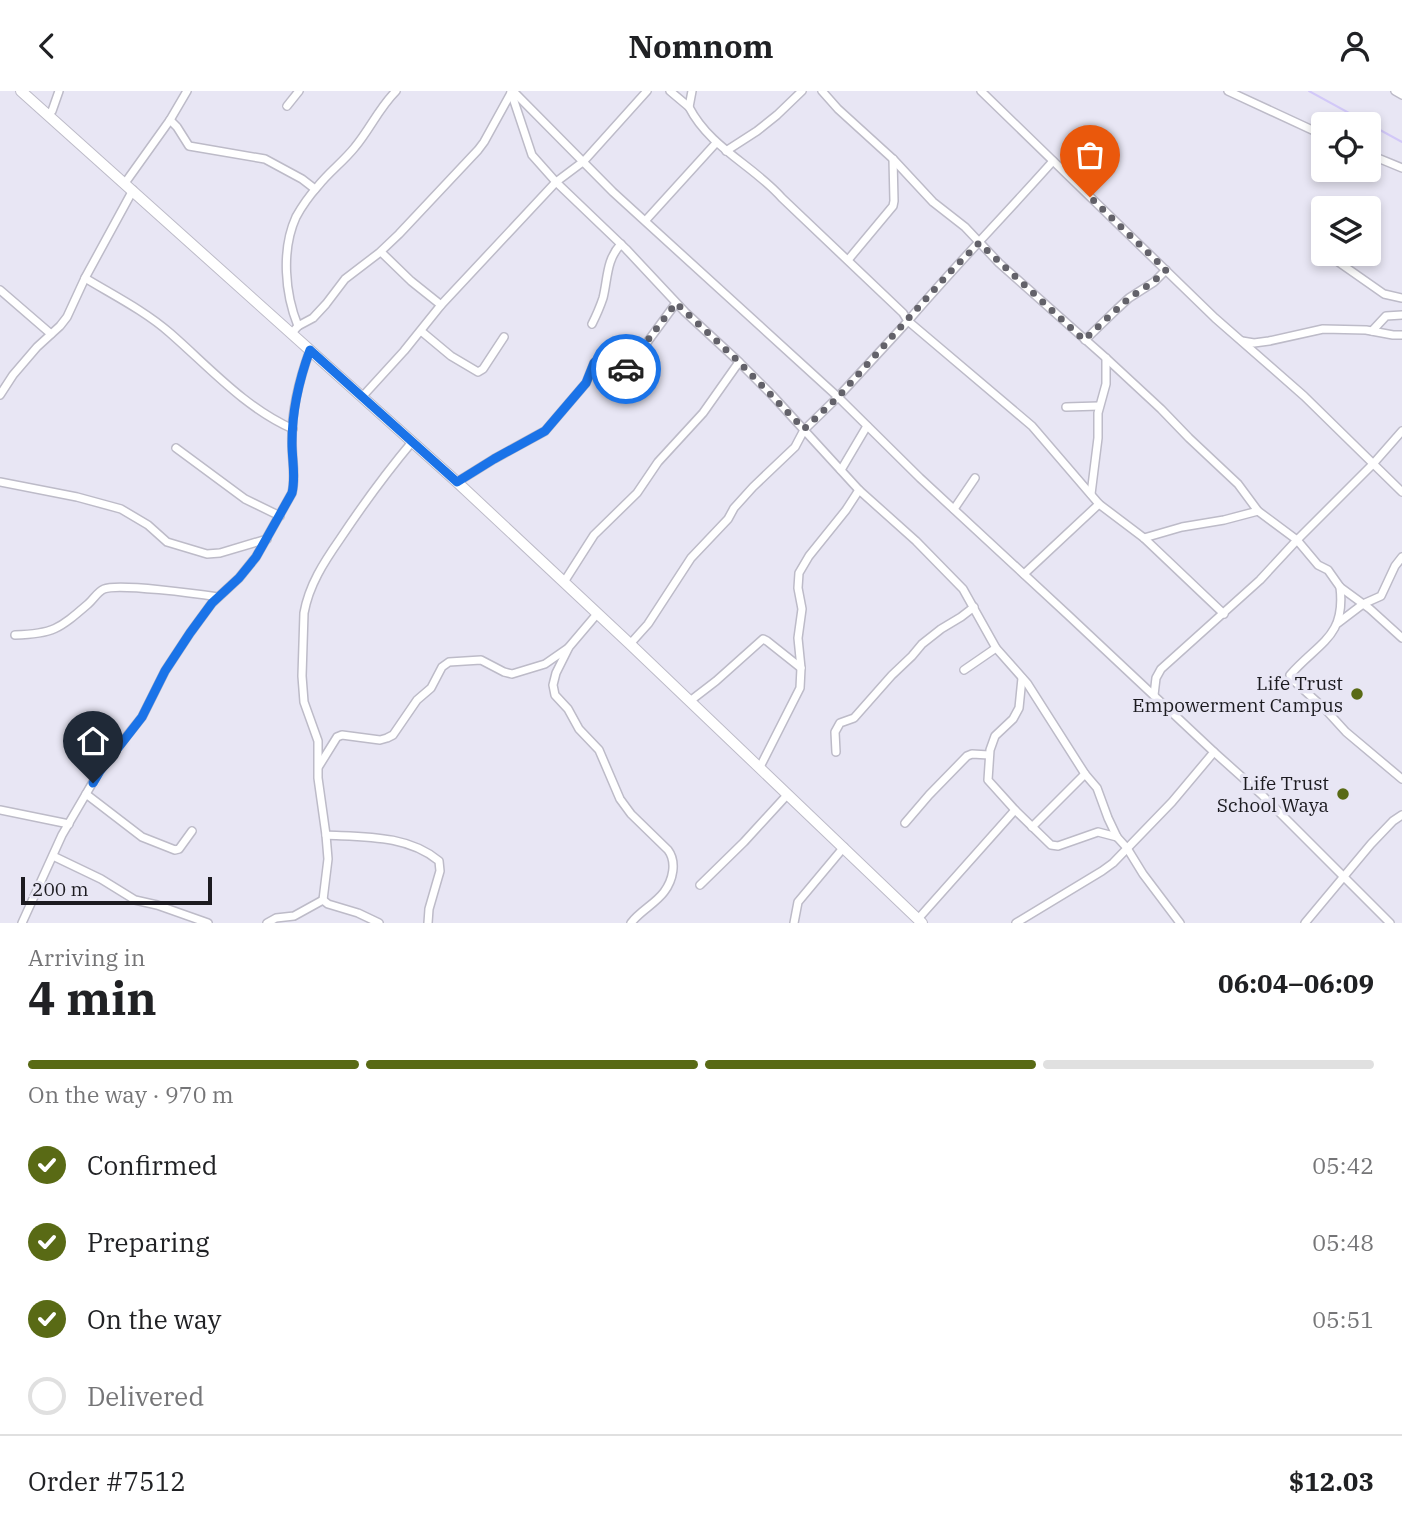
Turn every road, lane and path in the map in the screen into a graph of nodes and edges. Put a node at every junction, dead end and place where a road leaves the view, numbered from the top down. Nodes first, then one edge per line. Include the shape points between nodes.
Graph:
1 (21, 91) edge
2 (59, 91) edge
3 (187, 91) edge
4 (299, 91) edge
5 (396, 91) edge
6 (647, 91) edge
7 (670, 91) edge
8 (692, 91) edge
9 (802, 91) edge
10 (822, 91) edge
11 (981, 91) edge
12 (1228, 91) edge
13 (1395, 91) edge
14 (512, 92) edge
15 (1402, 95) edge
16 (287, 106) dead end
17 (689, 107) junction
18 (47, 114) junction
19 (170, 120) junction
20 (1311, 129) edge
21 (716, 143) junction
22 (726, 151) junction
23 (893, 159) junction
24 (1381, 159) edge
25 (584, 161) junction
26 (1053, 161) junction
27 (1402, 168) edge
28 (556, 182) junction
29 (129, 187) junction
30 (315, 189) junction
31 (646, 221) junction
32 (979, 243) junction
33 (621, 244) junction
34 (381, 252) junction
35 (848, 260) junction
36 (1344, 266) edge
37 (1166, 270) junction
38 (85, 278) junction
39 (0, 289) edge
40 (1402, 298) edge
41 (676, 303) junction
42 (441, 305) junction
43 (1402, 315) edge
44 (908, 321) junction
45 (592, 324) dead end
46 (295, 330) junction
47 (421, 331) junction
48 (1372, 331) junction
49 (51, 334) junction
50 (1402, 335) edge
51 (504, 337) dead end
52 (1084, 340) junction
53 (1241, 341) junction
54 (310, 350) junction
55 (1106, 358) junction
56 (739, 362) junction
57 (0, 395) edge
58 (362, 397) junction
59 (838, 397) junction
60 (1066, 407) dead end
61 (1099, 407) junction
62 (867, 426) junction
63 (293, 429) junction
64 (804, 429) junction
65 (1402, 431) edge
66 (412, 442) junction
67 (176, 447) dead end
68 (1373, 464) junction
69 (841, 470) junction
70 (975, 478) dead end
71 (0, 482) edge
72 (457, 482) junction
73 (859, 490) junction
74 (1402, 492) edge
75 (1091, 494) junction
76 (1099, 504) junction
77 (954, 509) junction
78 (1258, 511) junction
79 (280, 516) junction
80 (1144, 538) junction
81 (267, 539) junction
82 (1297, 540) junction
83 (1402, 557) edge
84 (1024, 574) junction
85 (564, 582) junction
86 (1340, 587) junction
87 (218, 597) junction
88 (1363, 604) junction
89 (974, 607) junction
90 (597, 614) junction
91 (1224, 614) junction
92 (1338, 624) junction
93 (15, 635) dead end
94 (1402, 638) edge
95 (630, 644) junction
96 (569, 647) junction
97 (996, 647) junction
98 (801, 668) junction
99 (964, 670) dead end
100 (1022, 678) junction
101 (1154, 695) junction
102 (690, 701) junction
103 (836, 752) dead end
104 (1214, 753) junction
105 (989, 755) junction
106 (318, 766) junction
107 (760, 767) junction
108 (1085, 774) junction
109 (1402, 779) edge
110 (788, 793) junction
111 (86, 794) junction
112 (0, 810) edge
113 (1015, 810) junction
114 (1402, 815) edge
115 (905, 823) dead end
116 (69, 824) junction
117 (1032, 827) junction
118 (192, 831) dead end
119 (326, 835) junction
120 (1117, 837) junction
121 (844, 847) junction
122 (1126, 848) junction
123 (53, 856) junction
124 (1345, 877) junction
125 (700, 885) dead end
126 (323, 900) junction
127 (920, 921) edge
128 (22, 923) edge
129 (208, 923) edge
130 (267, 923) edge
131 (379, 923) edge
132 (428, 923) edge
133 (631, 923) edge
134 (794, 923) edge
135 (1016, 923) edge
136 (1180, 923) edge
137 (1305, 923) edge
138 (1390, 923) edge

1 - 18 street
2 - 18 street
3 - 19 street
4 - 16 street
5 - 30 street via 358,145
6 - 25 street
7 - 17 street
8 - 17 street
9 - 22 street via 757,131
10 - 23 street
11 - 26 street
12 - 20 street
13 - 15 street
14 - 25 street
14 - 28 street via 532,155
14 - 34 street via 478,151
17 - 21 street
18 - 29 street
19 - 29 street
19 - 30 street via 188,146 265,159
21 - 22 street
21 - 31 street
22 - 35 street via 772,186
23 - 32 street
23 - 35 street via 893,207
24 - 27 street
25 - 28 street
25 - 31 street
26 - 32 street
26 - 37 street
28 - 33 street
28 - 42 street
29 - 38 street
29 - 46 street
30 - 46 street via 296,218 287,255
31 - 59 street
32 - 44 street
32 - 52 street
33 - 41 street
33 - 45 street via 608,267 603,298
34 - 42 street
34 - 46 street via 345,279 326,305
35 - 44 street
36 - 40 street via 1384,294
37 - 52 street
37 - 53 street
38 - 49 street via 67,317
38 - 63 street via 168,331 253,406
39 - 49 street
41 - 56 street
41 - 72 street via 629,367 623,370 606,359 597,360 586,383 545,431
42 - 47 street
43 - 48 street via 1386,316
44 - 59 street
44 - 75 street via 1032,426
46 - 54 street
47 - 51 street via 478,372
47 - 58 street
48 - 50 street
48 - 53 street via 1323,329 1262,342
49 - 57 street
52 - 55 street
53 - 68 street
54 - 58 street
54 - 63 street via 299,380
55 - 61 street via 1107,384
55 - 78 street via 1238,484
56 - 64 street
56 - 85 street via 637,493 594,535
58 - 66 street
59 - 62 street
59 - 64 street
60 - 61 street
61 - 75 street
62 - 69 street
62 - 77 street
63 - 79 street via 295,483
64 - 69 street
64 - 95 street via 795,447 691,558
65 - 68 street
66 - 72 street
66 - 106 street via 363,503 322,565 306,603 303,689 318,741
67 - 79 street via 245,499
68 - 74 street
68 - 82 street
69 - 73 street
70 - 77 street
71 - 81 street via 121,509 167,541 207,554
72 - 85 street
73 - 89 street via 951,576
73 - 98 street via 799,573
75 - 76 street
76 - 80 street
76 - 84 street
77 - 84 street
78 - 80 street
78 - 82 street
79 - 81 street
80 - 91 street
81 - 87 street via 239,578
82 - 86 street
82 - 91 street
83 - 88 street via 1381,596
84 - 101 street
85 - 90 street
86 - 88 street
86 - 92 street
87 - 93 street via 112,587 51,632
87 - 111 street via 165,671 142,717
88 - 92 street
88 - 94 street
89 - 97 street
89 - 103 street via 922,645 855,718 840,723 835,731
90 - 95 street
90 - 96 street
91 - 101 street via 1161,669
92 - 109 street via 1290,675 1346,732
95 - 102 street
96 - 106 street via 545,664 512,674 481,660 449,663 393,734 380,740 337,737
96 - 133 street via 556,673 555,695 600,750 620,799 674,861 663,893
97 - 99 street
97 - 100 street
98 - 102 street via 763,639
98 - 107 street via 800,688
100 - 105 street via 1019,708 995,736
100 - 108 street
101 - 104 street
102 - 107 street
104 - 122 street
104 - 124 street
105 - 113 street via 988,780
105 - 115 street via 967,756
106 - 119 street
107 - 110 street
108 - 117 street
108 - 120 street via 1097,788
110 - 121 street
110 - 125 street
111 - 116 street
111 - 118 street via 142,837 175,850
112 - 116 street
113 - 117 street
113 - 127 street
114 - 124 street
116 - 123 street
117 - 120 street via 1054,846 1098,832
119 - 126 street
119 - 132 street via 406,842 431,854 439,861 440,871
120 - 122 street
121 - 127 street
121 - 134 street via 798,902
122 - 135 street via 1102,871
122 - 136 street
123 - 128 street
123 - 129 street via 135,900
124 - 137 street
124 - 138 street
126 - 130 street
126 - 131 street

